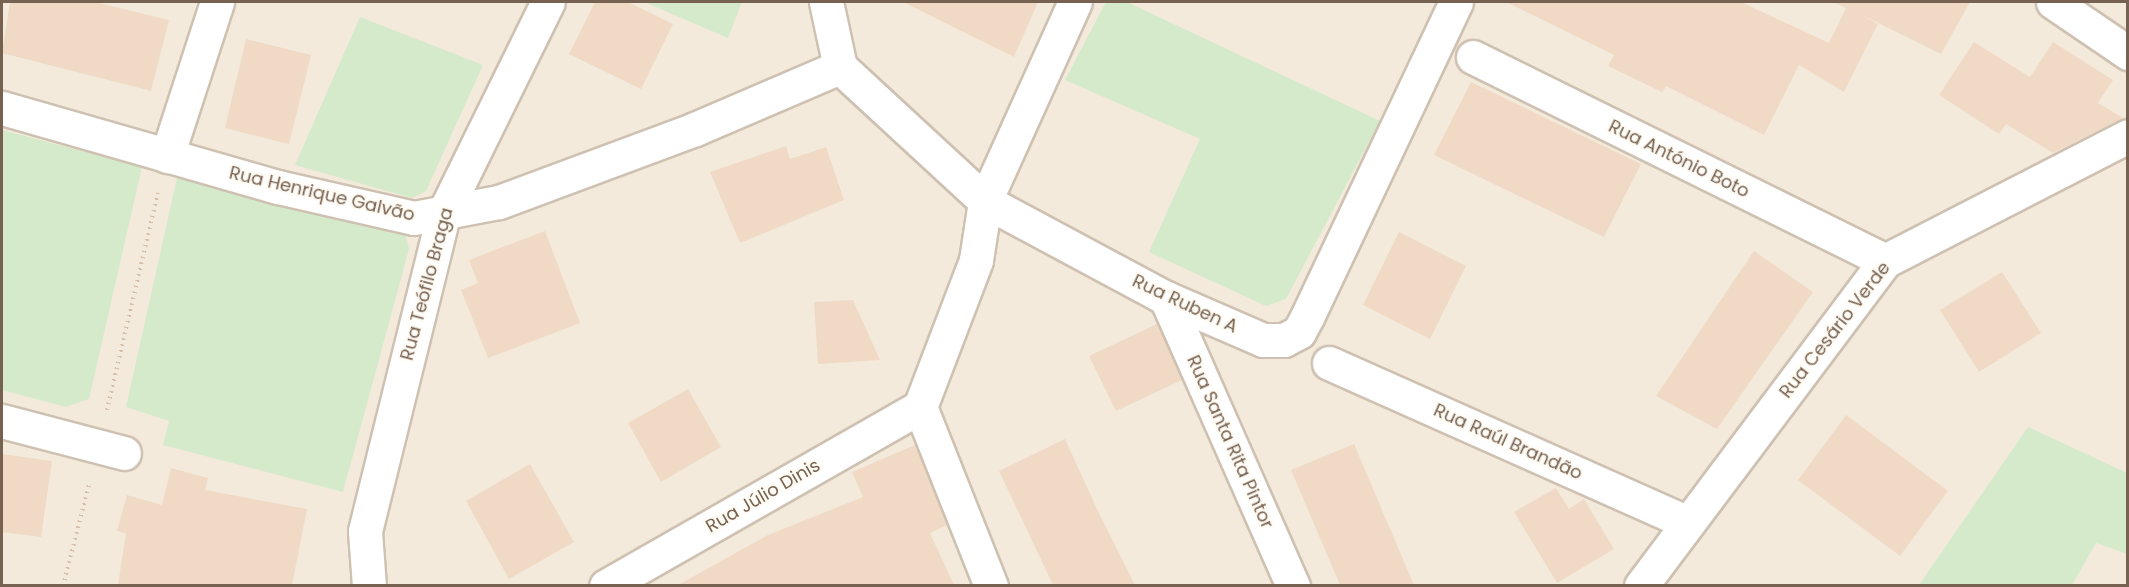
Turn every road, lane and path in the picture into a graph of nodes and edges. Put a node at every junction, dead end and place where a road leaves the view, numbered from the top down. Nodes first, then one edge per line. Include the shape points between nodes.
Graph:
1 (217, 2) edge
2 (548, 2) edge
3 (826, 2) edge
4 (1075, 2) edge
5 (1456, 2) edge
6 (2053, 2) edge
7 (2127, 53) edge
8 (1473, 57) dead end
9 (840, 67) junction
10 (2, 108) edge
11 (2127, 136) edge
12 (167, 156) junction
13 (985, 201) junction
14 (443, 215) junction
15 (1886, 261) junction
16 (1166, 298) junction
17 (1329, 363) dead end
18 (920, 407) junction
19 (2, 421) edge
20 (111, 450) junction
21 (1686, 522) junction
22 (63, 585) edge
23 (369, 585) edge
24 (606, 585) edge
25 (991, 585) edge
26 (1293, 585) edge
27 (1641, 585) edge

1 - 12 street
2 - 14 street, Rua Teófilo Braga
3 - 9 street
4 - 13 street
5 - 16 street, Rua Ruben A via 1299,332 1284,340 1263,340
6 - 7 street
8 - 15 street, Rua António Boto
9 - 13 street, Rua Ruben A
9 - 14 street, Rua Henrique Galvão via 684,133 499,202
10 - 12 street, Rua Henrique Galvão
11 - 15 street, Rua Cesário Verde
12 - 14 street, Rua Henrique Galvão via 388,213
12 - 20 path
13 - 16 street, Rua Ruben A
13 - 18 street via 976,260
14 - 23 street, Rua Teófilo Braga via 365,531
15 - 21 street, Rua Cesário Verde
16 - 26 street, Rua Santa Rita Pintor
17 - 21 street, Rua Raúl Brandão
18 - 24 street, Rua Júlio Dinis
18 - 25 street
19 - 20 street
20 - 22 path
21 - 27 street, Rua Cesário Verde

